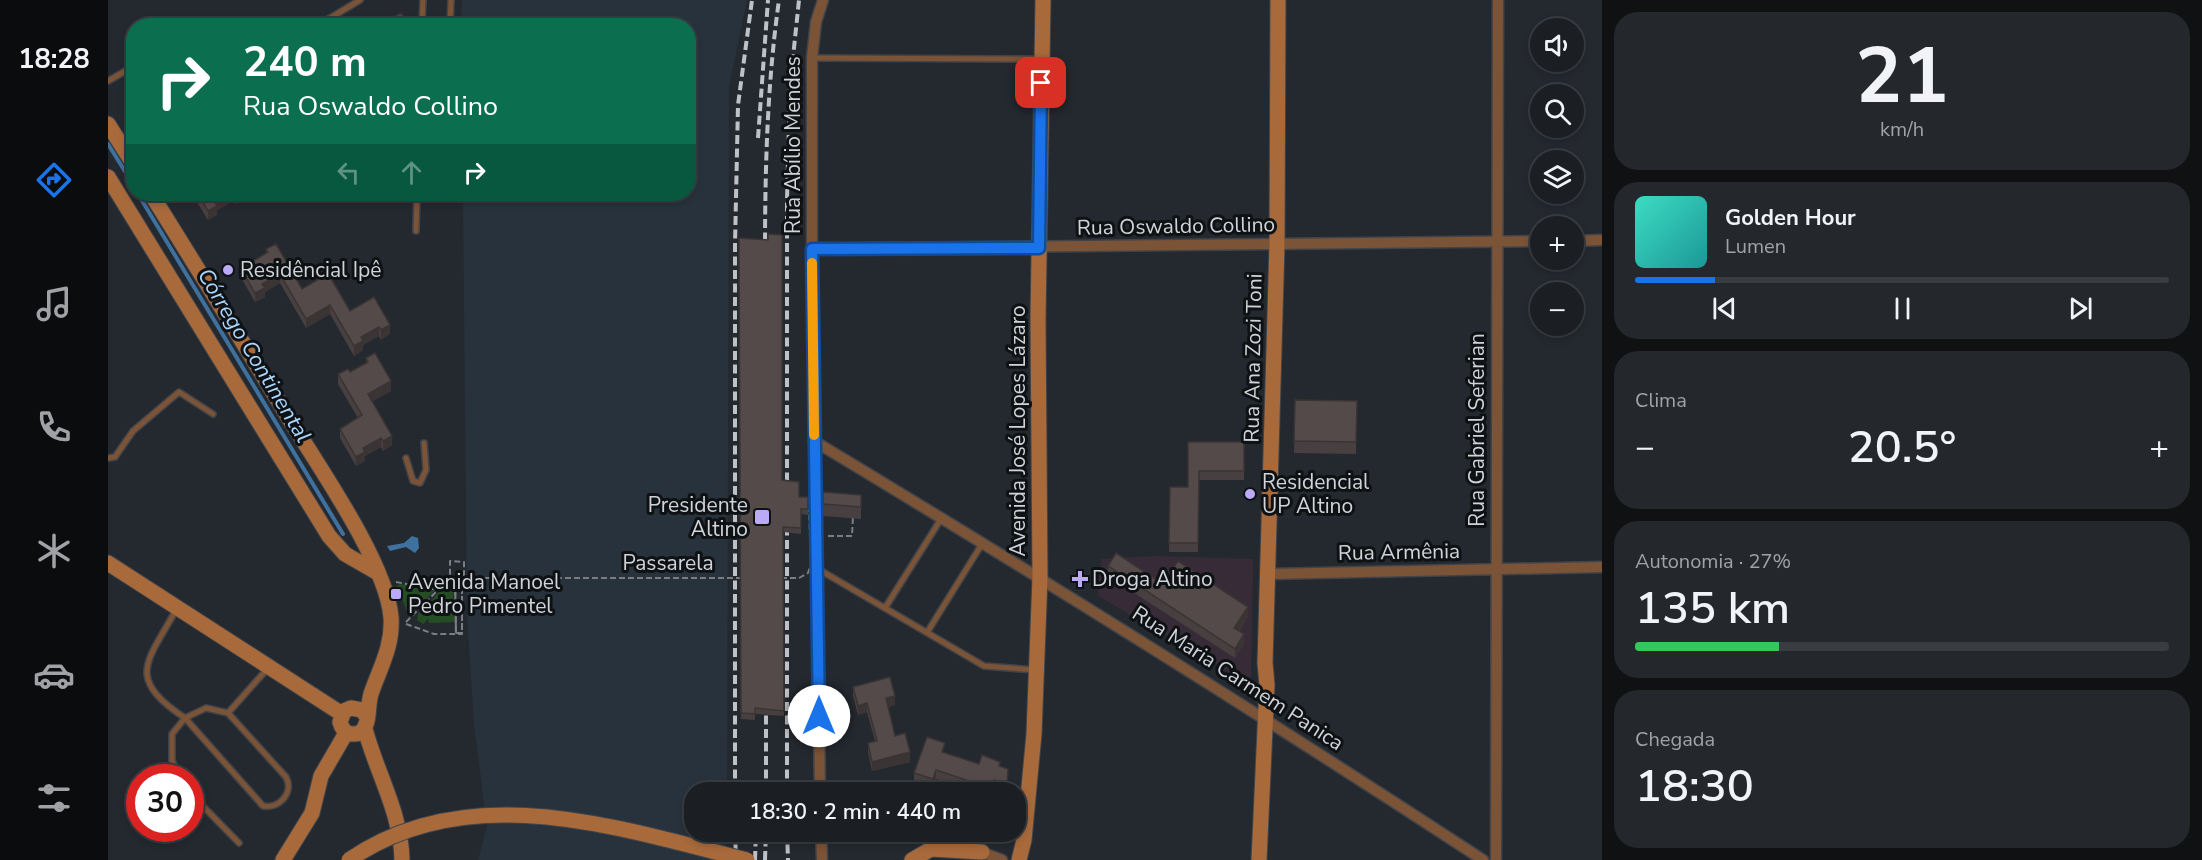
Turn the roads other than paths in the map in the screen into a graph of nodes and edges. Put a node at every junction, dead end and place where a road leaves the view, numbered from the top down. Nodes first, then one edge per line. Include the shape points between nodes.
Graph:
1 (360, 0) edge
2 (423, 0) edge
3 (451, 0) edge
4 (1043, 0) edge
5 (1278, 0) edge
6 (1498, 0) edge
7 (825, 1) edge
8 (330, 18) edge
9 (422, 18) edge
10 (450, 18) edge
11 (812, 58) junction
12 (1042, 59) junction
13 (126, 71) edge
14 (108, 81) edge
15 (108, 124) edge
16 (126, 152) edge
17 (108, 177) edge
18 (155, 201) edge
19 (417, 201) edge
20 (416, 231) dead end
21 (1602, 240) edge
22 (1584, 241) edge
23 (1530, 242) edge
24 (1495, 243) junction
25 (1277, 244) junction
26 (1039, 248) junction
27 (812, 249) junction
28 (213, 414) dead end
29 (814, 441) junction
30 (424, 443) dead end
31 (108, 458) edge
32 (406, 458) dead end
33 (942, 517) junction
34 (983, 542) junction
35 (367, 552) junction
36 (345, 554) junction
37 (108, 563) edge
38 (1602, 567) edge
39 (1497, 568) junction
40 (818, 569) junction
41 (1268, 574) junction
42 (380, 576) junction
43 (1040, 577) junction
44 (177, 607) junction
45 (885, 608) junction
46 (928, 631) junction
47 (270, 666) junction
48 (1036, 670) junction
49 (228, 713) junction
50 (1265, 717) junction
51 (185, 718) junction
52 (355, 723) junction
53 (174, 764) edge
54 (823, 782) edge
55 (204, 807) edge
56 (821, 842) edge
57 (956, 842) edge
58 (239, 843) dead end
59 (982, 852) junction
60 (283, 860) edge
61 (349, 860) edge
62 (402, 860) edge
63 (747, 860) edge
64 (822, 860) edge
65 (912, 860) edge
66 (1002, 860) edge
67 (1018, 860) edge
68 (1259, 860) edge
69 (1483, 860) edge
70 (1496, 860) edge

1 - 8 lane
2 - 9 lane
3 - 10 lane
4 - 12 street, Avenida José Lopes Lázaro
5 - 25 street, Rua Ana Zozi Toni
6 - 24 street, Rua Gabriel Seferian
7 - 11 street, Rua Abílio Mendes via 816,22
11 - 12 lane
11 - 27 street, Rua Abílio Mendes
12 - 26 street, Avenida José Lopes Lázaro
13 - 14 lane
15 - 16 street
17 - 36 street via 329,536
18 - 35 street
19 - 20 lane
21 - 22 street
23 - 24 street, Rua Oswaldo Collino
24 - 25 street, Rua Oswaldo Collino
24 - 39 street, Rua Gabriel Seferian
25 - 26 street, Rua Oswaldo Collino
25 - 41 street, Rua Ana Zozi Toni
26 - 27 street, Rua Oswaldo Collino
26 - 43 street, Avenida José Lopes Lázaro
27 - 29 street, Rua Abílio Mendes
28 - 31 lane via 179,392 133,431 115,457
29 - 33 street, Rua Maria Carmem Panica
29 - 40 street, Rua Abílio Mendes
30 - 32 lane via 426,470 420,483 413,481
33 - 34 street, Rua Maria Carmem Panica
33 - 45 lane
34 - 43 street, Rua Maria Carmem Panica
34 - 46 lane
35 - 36 street
35 - 42 street
36 - 42 street
37 - 44 street
38 - 39 street, Rua Armênia
39 - 41 street, Rua Armênia
39 - 70 street, Rua Gabriel Seferian
40 - 45 lane
40 - 54 street, Rua Abílio Mendes
41 - 50 street, Rua Ana Zozi Toni
42 - 52 street via 398,625
43 - 48 street, Avenida José Lopes Lázaro
43 - 50 street, Rua Maria Carmem Panica
44 - 47 street
44 - 51 lane via 147,665 148,684 160,701
45 - 46 lane
46 - 48 lane via 984,666
47 - 49 lane
47 - 52 street
48 - 67 street, Avenida José Lopes Lázaro via 1033,746 1024,840
49 - 51 lane via 206,708
49 - 51 lane via 286,777 289,792 277,804 263,806
50 - 68 street, Rua Ana Zozi Toni
50 - 69 street, Rua Maria Carmem Panica
51 - 53 lane via 172,734
52 - 60 street via 321,776 312,813
52 - 62 street via 395,809
55 - 58 lane
56 - 64 street
57 - 59 street
59 - 65 street via 931,849
59 - 66 street
61 - 63 street, bridge via 378,842 433,823 455,817 503,814 617,828

